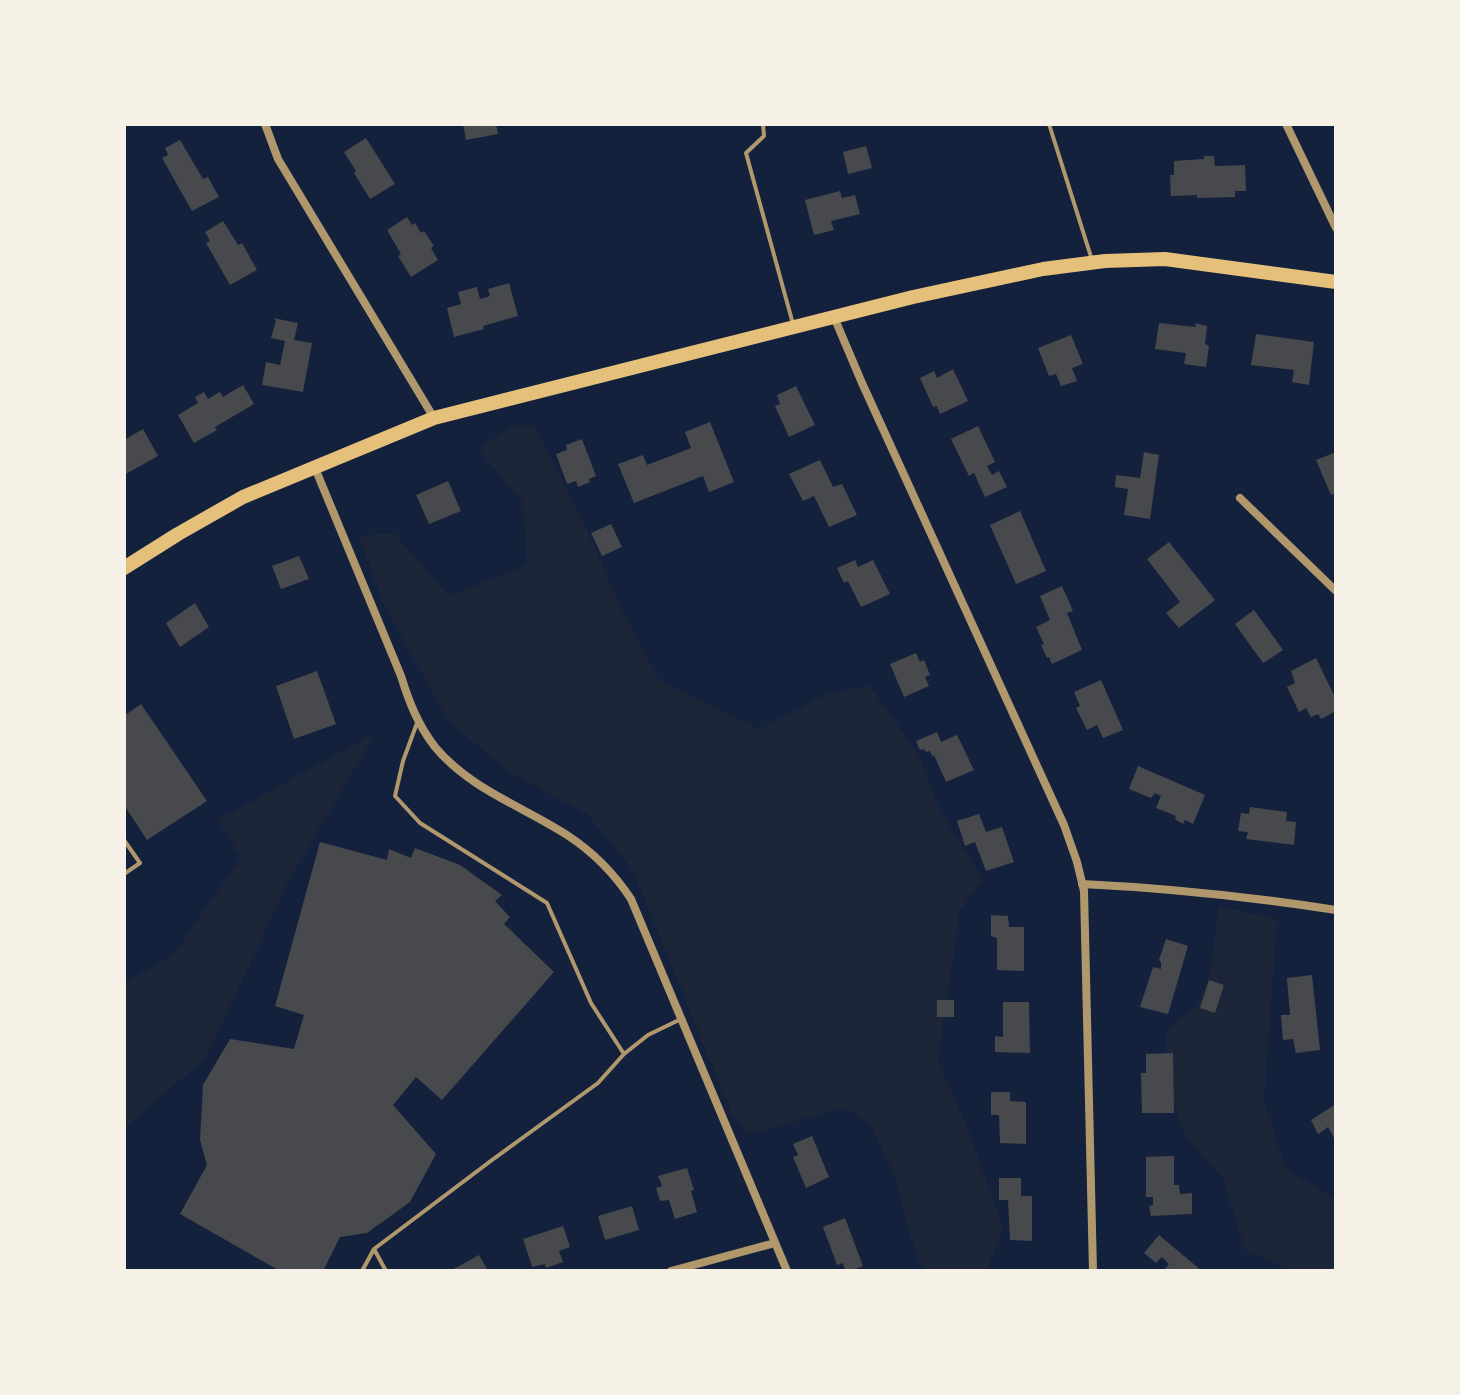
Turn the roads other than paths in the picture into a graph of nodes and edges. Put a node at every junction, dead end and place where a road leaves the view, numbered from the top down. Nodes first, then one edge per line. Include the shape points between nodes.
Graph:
1 (265, 124) edge
2 (763, 124) edge
3 (1049, 124) edge
4 (1286, 124) edge
5 (1336, 228) edge
6 (1093, 262) junction
7 (1336, 282) edge
8 (834, 317) junction
9 (794, 326) junction
10 (434, 418) junction
11 (315, 468) junction
12 (1240, 498) dead end
13 (124, 568) edge
14 (1336, 591) edge
15 (417, 720) junction
16 (124, 840) edge
17 (124, 874) edge
18 (1082, 884) junction
19 (1336, 910) edge
20 (681, 1019) junction
21 (624, 1054) junction
22 (775, 1243) junction
23 (374, 1249) junction
24 (362, 1271) edge
25 (386, 1271) edge
26 (671, 1271) edge
27 (787, 1271) edge
28 (1093, 1271) edge

1 - 10 street via 278,159
2 - 9 lane via 764,136 746,153
3 - 6 lane
4 - 5 street
6 - 7 main road via 1165,259
6 - 8 main road
8 - 9 main road
8 - 18 street via 1064,825
9 - 10 main road
10 - 11 main road
11 - 13 main road via 243,497
11 - 15 street
12 - 14 street
15 - 20 street via 458,770 566,835 617,878 631,899
15 - 21 lane via 395,796 420,823 547,903 591,1003
16 - 17 lane via 140,863
18 - 19 street via 1142,886
18 - 28 street
20 - 21 lane
20 - 22 street
21 - 23 lane via 598,1083
22 - 26 street
22 - 27 street
23 - 24 lane
23 - 25 lane

